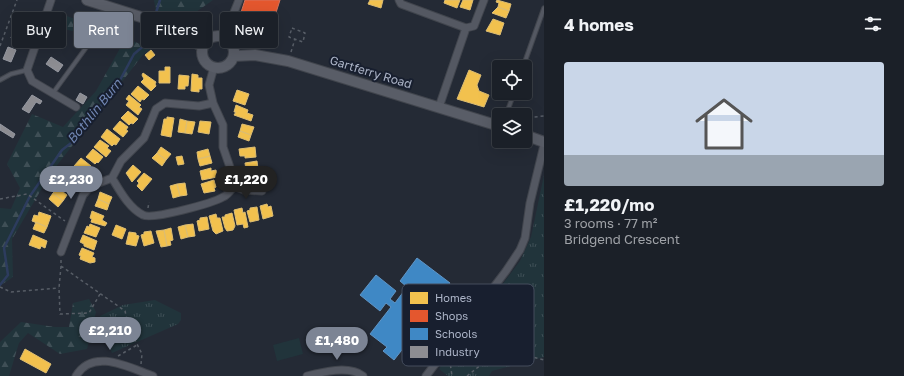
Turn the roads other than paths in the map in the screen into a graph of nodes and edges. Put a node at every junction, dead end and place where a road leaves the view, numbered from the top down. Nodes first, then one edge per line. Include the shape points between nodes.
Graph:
1 (51, 0) edge
2 (87, 0) edge
3 (238, 0) edge
4 (399, 0) edge
5 (484, 0) edge
6 (544, 8) edge
7 (233, 12) edge
8 (141, 17) edge
9 (466, 28) junction
10 (86, 48) edge
11 (203, 48) edge
12 (233, 48) edge
13 (234, 56) junction
14 (525, 60) edge
15 (214, 67) junction
16 (27, 70) junction
17 (0, 80) edge
18 (53, 93) junction
19 (213, 102) junction
20 (76, 106) dead end
21 (439, 107) junction
22 (492, 124) edge
23 (532, 138) edge
24 (544, 144) edge
25 (112, 178) junction
26 (234, 186) junction
27 (262, 191) dead end
28 (61, 252) road end
29 (496, 284) edge
30 (434, 366) edge
31 (76, 376) edge
32 (153, 376) edge
33 (307, 376) edge
34 (363, 376) edge
35 (426, 376) edge

1 - 16 street
2 - 8 street
3 - 7 street
4 - 9 street via 401,4
5 - 9 street via 474,26
6 - 14 lane
9 - 21 street
10 - 18 lane
11 - 15 street via 204,58
12 - 13 street
13 - 15 street via 226,65
13 - 21 street, Gartferry Road via 255,55 288,61
15 - 19 street via 210,85
16 - 17 lane
16 - 18 street via 32,81
18 - 20 street
19 - 25 street via 199,106 165,103 156,109 144,138 120,161
19 - 26 street via 223,125 223,148
21 - 22 street, Gartferry Road
23 - 24 street
24 - 29 street via 530,203 525,238 520,250
25 - 26 street via 133,208 145,216 152,217 222,198
25 - 28 street via 86,190
26 - 27 street via 244,190
30 - 35 street
31 - 32 street via 91,362 110,360
33 - 34 street via 332,370

